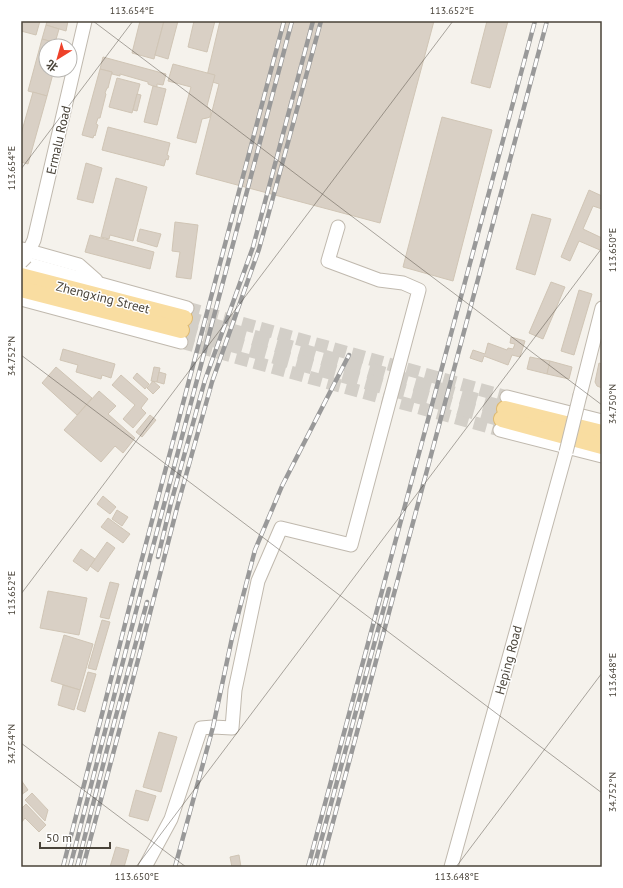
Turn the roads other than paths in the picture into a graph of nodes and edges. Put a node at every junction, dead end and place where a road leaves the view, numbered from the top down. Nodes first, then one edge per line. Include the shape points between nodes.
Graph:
1 (85, 21) edge
2 (338, 227) dead end
3 (24, 256) edge
4 (21, 276) edge
5 (21, 288) edge
6 (21, 300) edge
7 (602, 308) edge
8 (183, 324) junction
9 (504, 414) junction
10 (602, 421) edge
11 (602, 433) edge
12 (602, 446) edge
13 (565, 454) junction
14 (602, 456) edge
15 (602, 465) edge
16 (145, 867) edge
17 (451, 867) edge

1 - 3 street, Ermalu Road via 34,240
2 - 16 street via 328,261 379,280 403,283 419,290 351,545 281,528 258,581 235,690 232,728 201,728 171,819
3 - 8 street via 79,265 99,283
4 - 8 main road, Zhengxing Street
5 - 8 main road, Zhengxing Street
6 - 8 street
7 - 13 street, Heping Road, bridge
9 - 10 street
9 - 11 main road
9 - 12 main road
9 - 14 street
13 - 15 street
13 - 17 street, Heping Road

